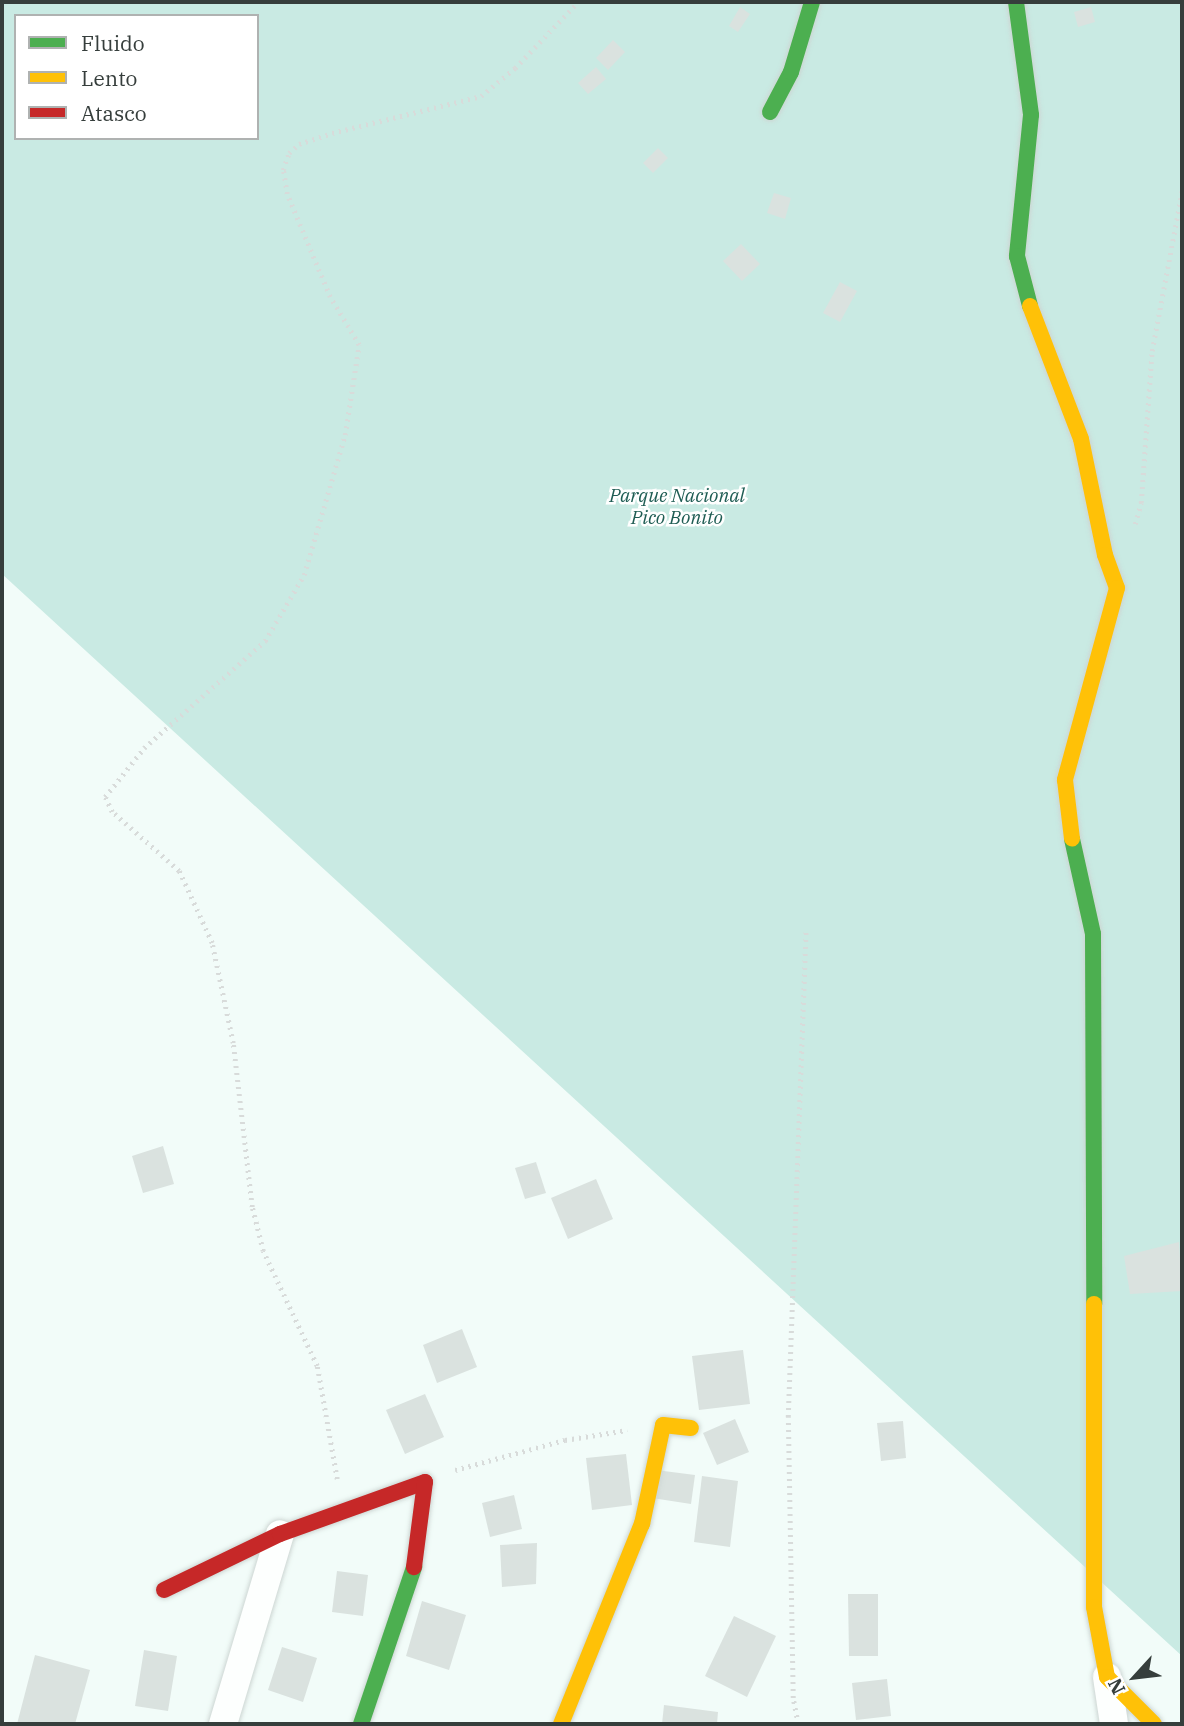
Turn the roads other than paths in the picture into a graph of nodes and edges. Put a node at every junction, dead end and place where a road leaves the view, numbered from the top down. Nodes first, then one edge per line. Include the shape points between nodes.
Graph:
1 (812, 2) edge
2 (1016, 2) edge
3 (770, 113) dead end
4 (691, 1428) dead end
5 (281, 1535) junction
6 (164, 1590) dead end
7 (1107, 1677) junction
8 (223, 1724) edge
9 (361, 1724) edge
10 (561, 1724) edge
11 (1114, 1724) edge
12 (1154, 1724) edge

1 - 3 street via 791,72
2 - 7 street via 1031,115 1017,256 1034,323 1081,439 1105,555 1117,589 1065,780 1066,812 1093,934 1094,1607
4 - 10 street via 663,1425 642,1524
5 - 6 street
5 - 8 street
5 - 9 street via 425,1482 412,1580
7 - 11 street
7 - 12 street

